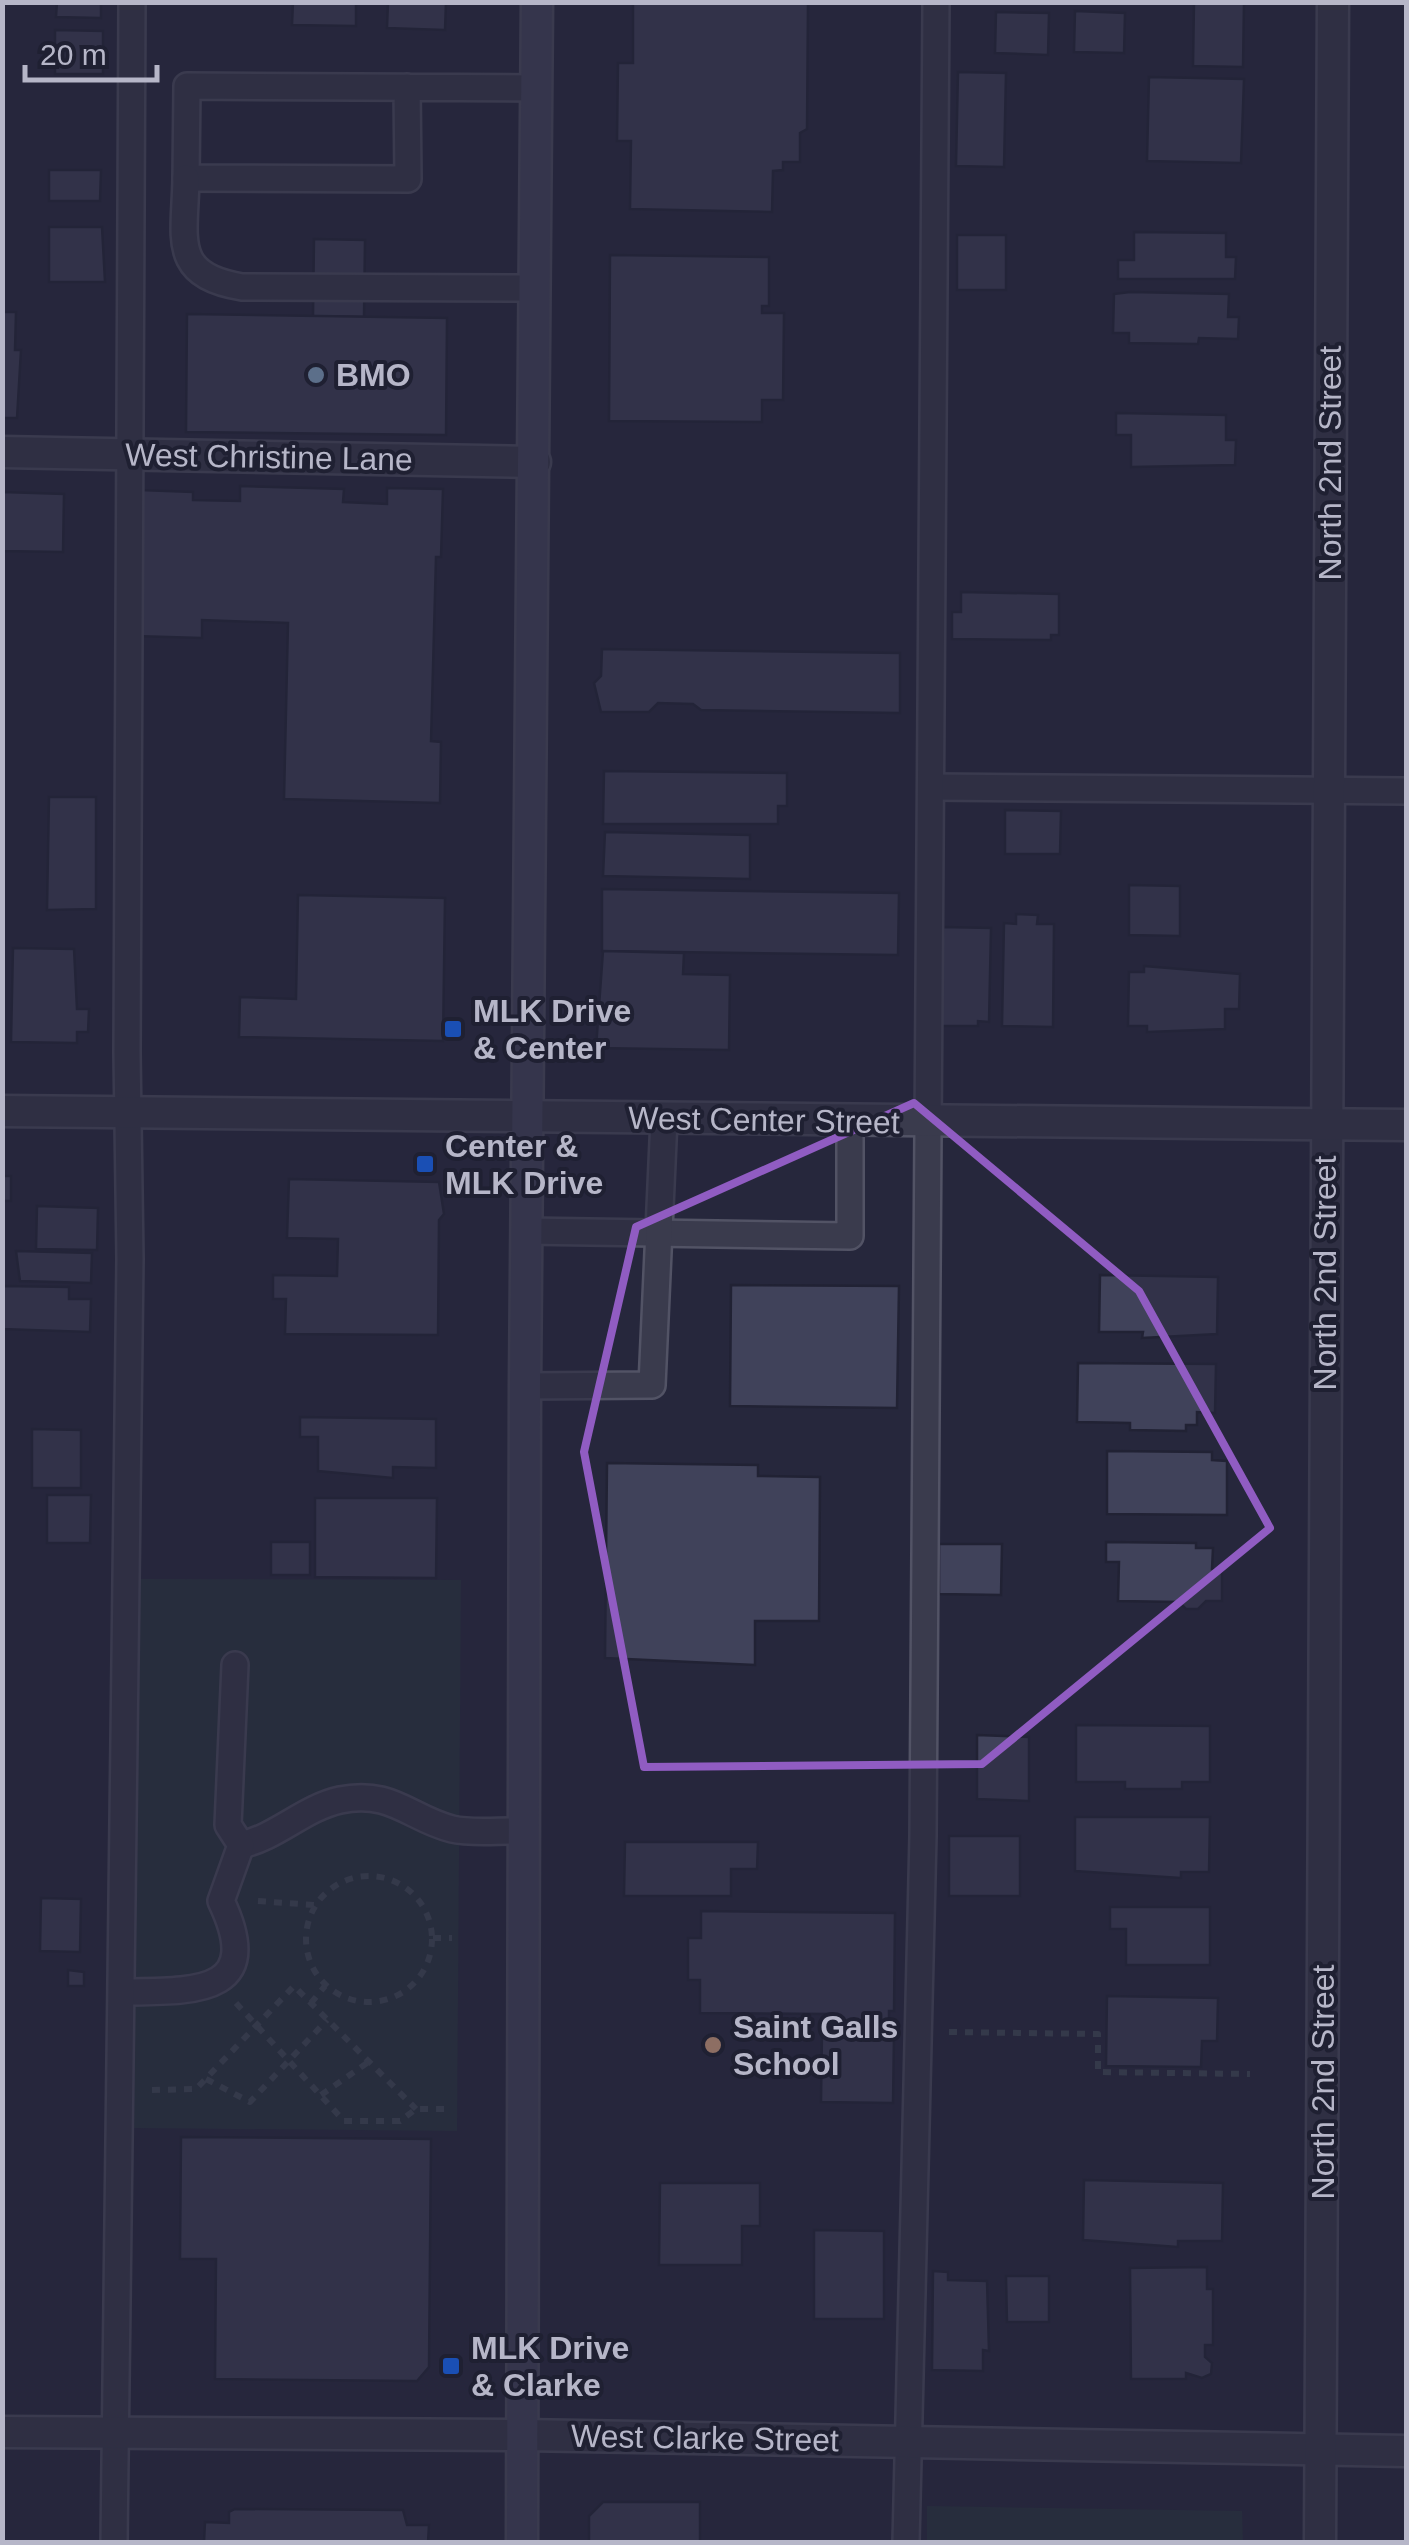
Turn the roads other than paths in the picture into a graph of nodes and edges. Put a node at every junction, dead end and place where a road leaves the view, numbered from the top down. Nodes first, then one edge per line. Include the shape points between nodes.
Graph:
1 (132, 2) edge
2 (537, 2) edge
3 (936, 2) edge
4 (1333, 2) edge
5 (406, 87) junction
6 (537, 88) junction
7 (186, 178) junction
8 (536, 288) junction
9 (2, 452) edge
10 (131, 454) junction
11 (535, 462) junction
12 (932, 787) junction
13 (1329, 791) junction
14 (1406, 791) edge
15 (2, 1111) edge
16 (126, 1113) junction
17 (527, 1117) junction
18 (664, 1118) junction
19 (850, 1122) junction
20 (926, 1122) junction
21 (1325, 1124) junction
22 (1406, 1125) edge
23 (526, 1230) junction
24 (659, 1233) junction
25 (524, 1386) junction
26 (235, 1664) dead end
27 (523, 1830) junction
28 (241, 1844) junction
29 (123, 1992) junction
30 (2, 2432) edge
31 (115, 2433) junction
32 (523, 2435) junction
33 (906, 2442) junction
34 (1321, 2450) junction
35 (1406, 2450) edge
36 (114, 2542) edge
37 (522, 2542) edge
38 (906, 2542) edge
39 (1320, 2542) edge

1 - 10 lane
2 - 6 main road
3 - 12 lane
4 - 13 street, North 2nd Street
5 - 6 lane
5 - 7 lane via 186,86
5 - 7 lane via 408,179
6 - 8 main road
7 - 8 lane via 184,244 194,268 211,282
8 - 11 main road
9 - 10 street, West Christine Lane
10 - 11 street, West Christine Lane
10 - 16 lane
11 - 17 main road
12 - 13 lane
12 - 20 lane
13 - 14 lane
13 - 21 street, North 2nd Street
15 - 16 street, West Center Street
16 - 17 street, West Center Street
16 - 29 lane
17 - 18 street, West Center Street
17 - 23 main road
18 - 19 street, West Center Street
18 - 24 lane
19 - 20 street, West Center Street
19 - 24 lane via 850,1236
20 - 21 street, West Center Street
20 - 33 lane via 918,2031
21 - 22 street, West Center Street
21 - 34 street, North 2nd Street
23 - 24 lane
23 - 25 main road
24 - 25 lane via 652,1385
25 - 27 main road
26 - 28 lane via 228,1825
27 - 28 lane via 452,1829 381,1799 341,1800 265,1840
27 - 32 main road
28 - 29 lane via 222,1901 237,1934 234,1965 221,1982 190,1991
29 - 31 lane
30 - 31 street, West Clarke Street
31 - 32 street, West Clarke Street
31 - 36 lane
32 - 33 street, West Clarke Street
32 - 37 main road
33 - 34 street, West Clarke Street
33 - 38 lane
34 - 35 street, West Clarke Street
34 - 39 street, North 2nd Street

